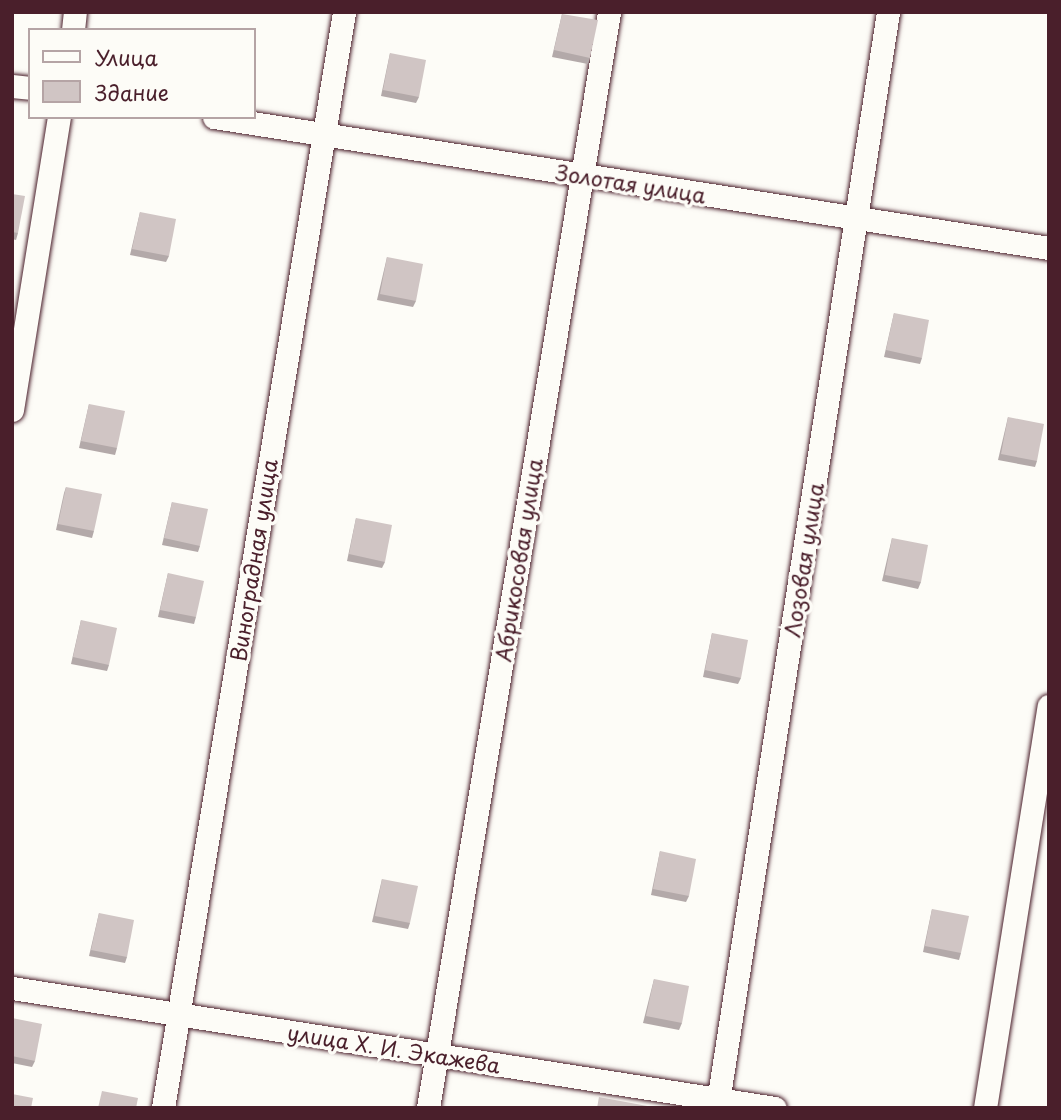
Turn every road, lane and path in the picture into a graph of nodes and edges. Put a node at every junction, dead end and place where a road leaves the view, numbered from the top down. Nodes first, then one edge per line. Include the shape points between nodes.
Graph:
1 (344, 12) edge
2 (608, 12) edge
3 (888, 12) edge
4 (59, 119) edge
5 (226, 119) edge
6 (324, 135) junction
7 (582, 175) junction
8 (856, 218) junction
9 (1049, 248) edge
10 (12, 410) edge
11 (1049, 706) edge
12 (12, 988) edge
13 (178, 1014) junction
14 (437, 1055) junction
15 (718, 1103) edge
16 (163, 1108) edge
17 (428, 1108) edge
18 (775, 1108) edge
19 (985, 1108) edge

1 - 6 street, Виноградная улица
2 - 7 street, Абрикосовая улица
3 - 8 street, Лозовая улица
4 - 10 street
5 - 6 street, Золотая улица
6 - 7 street, Золотая улица
6 - 13 street, Виноградная улица
7 - 8 street, Золотая улица
7 - 14 street, Абрикосовая улица
8 - 9 street, Золотая улица
8 - 15 street, Лозовая улица
11 - 19 street
12 - 13 street, улица Х. И. Экажева
13 - 14 street, улица Х. И. Экажева
13 - 16 street, Виноградная улица
14 - 15 street, улица Х. И. Экажева
14 - 17 street, Абрикосовая улица
15 - 18 street, улица Х. И. Экажева

